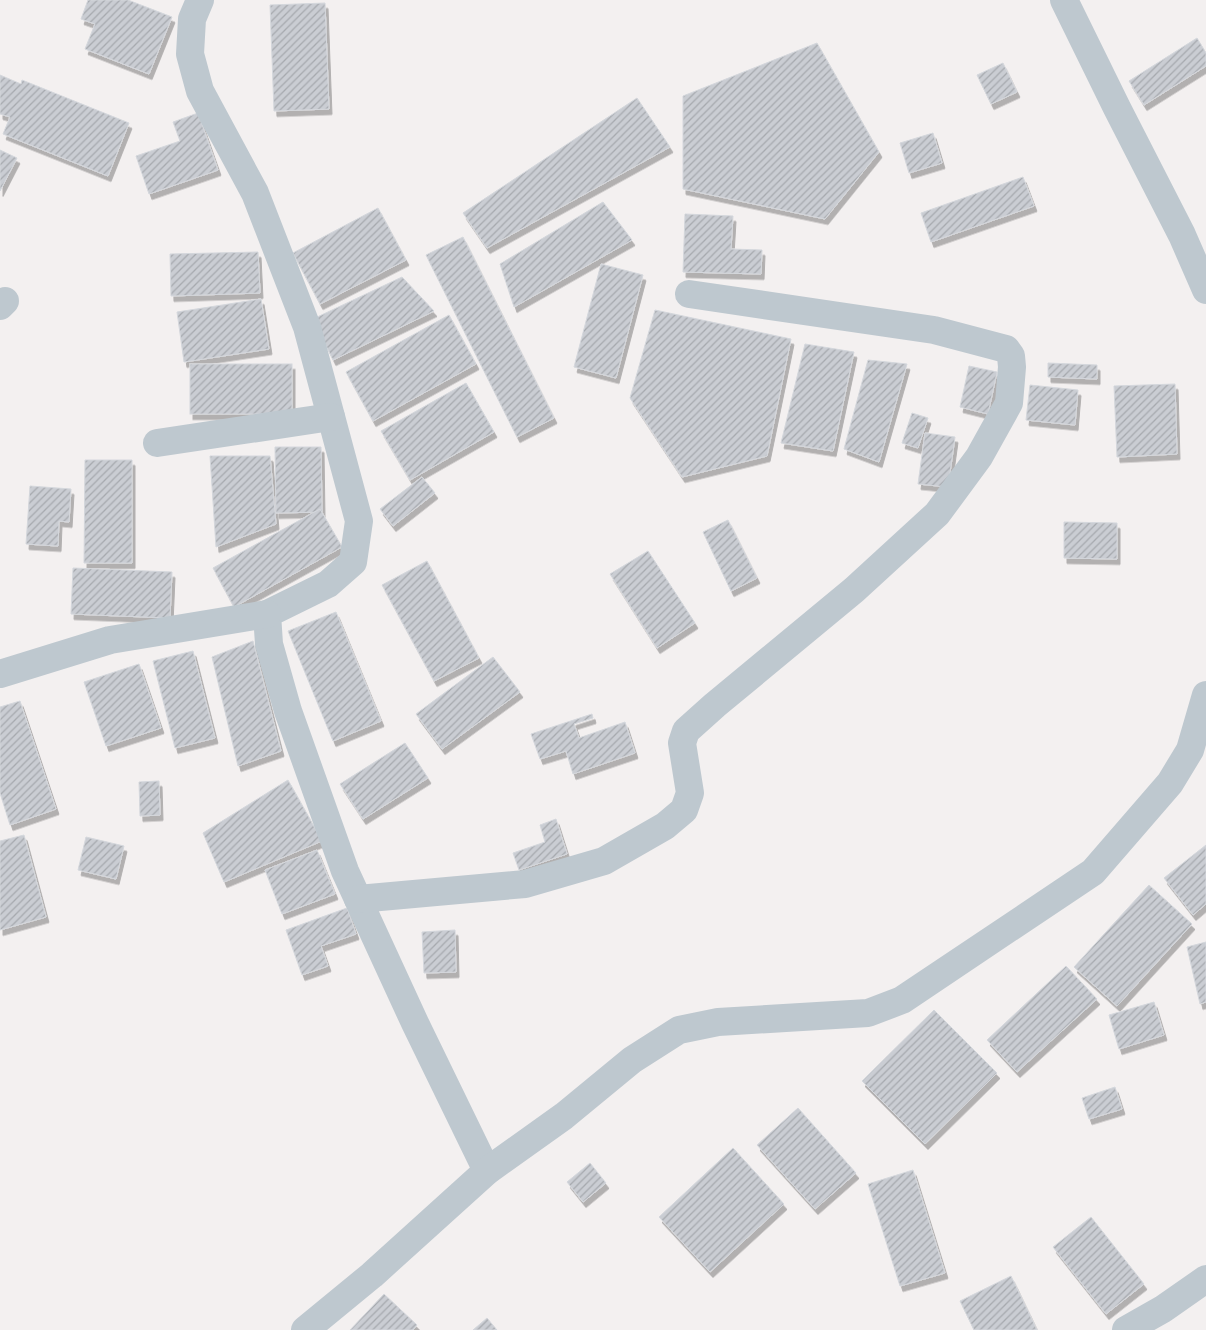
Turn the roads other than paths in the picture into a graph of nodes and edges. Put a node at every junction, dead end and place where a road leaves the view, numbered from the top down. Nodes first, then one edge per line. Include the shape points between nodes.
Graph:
1 (200, 0) edge
2 (1064, 0) edge
3 (1206, 290) edge
4 (689, 294) dead end
5 (331, 417) junction
6 (157, 443) dead end
7 (267, 614) junction
8 (0, 674) edge
9 (1206, 694) edge
10 (358, 899) junction
11 (487, 1171) junction
12 (1206, 1280) edge
13 (305, 1330) edge
14 (1126, 1330) edge

1 - 5 street via 192,20 190,54 200,91 255,193 307,326
2 - 3 street via 1182,235
4 - 10 street via 934,330 1006,349 1011,356 1012,367 1009,403 979,458 937,514 854,590 686,731 682,743 690,793 684,810 666,826 604,861 525,884
5 - 6 street
5 - 7 street via 359,520 354,562 328,584
7 - 8 street via 110,640
7 - 10 street via 269,644 288,711
9 - 11 street via 1190,750 1170,783 1093,872 902,1000 868,1013 718,1022 680,1030 632,1060 564,1116
10 - 11 street
11 - 13 street via 372,1275
12 - 14 street

